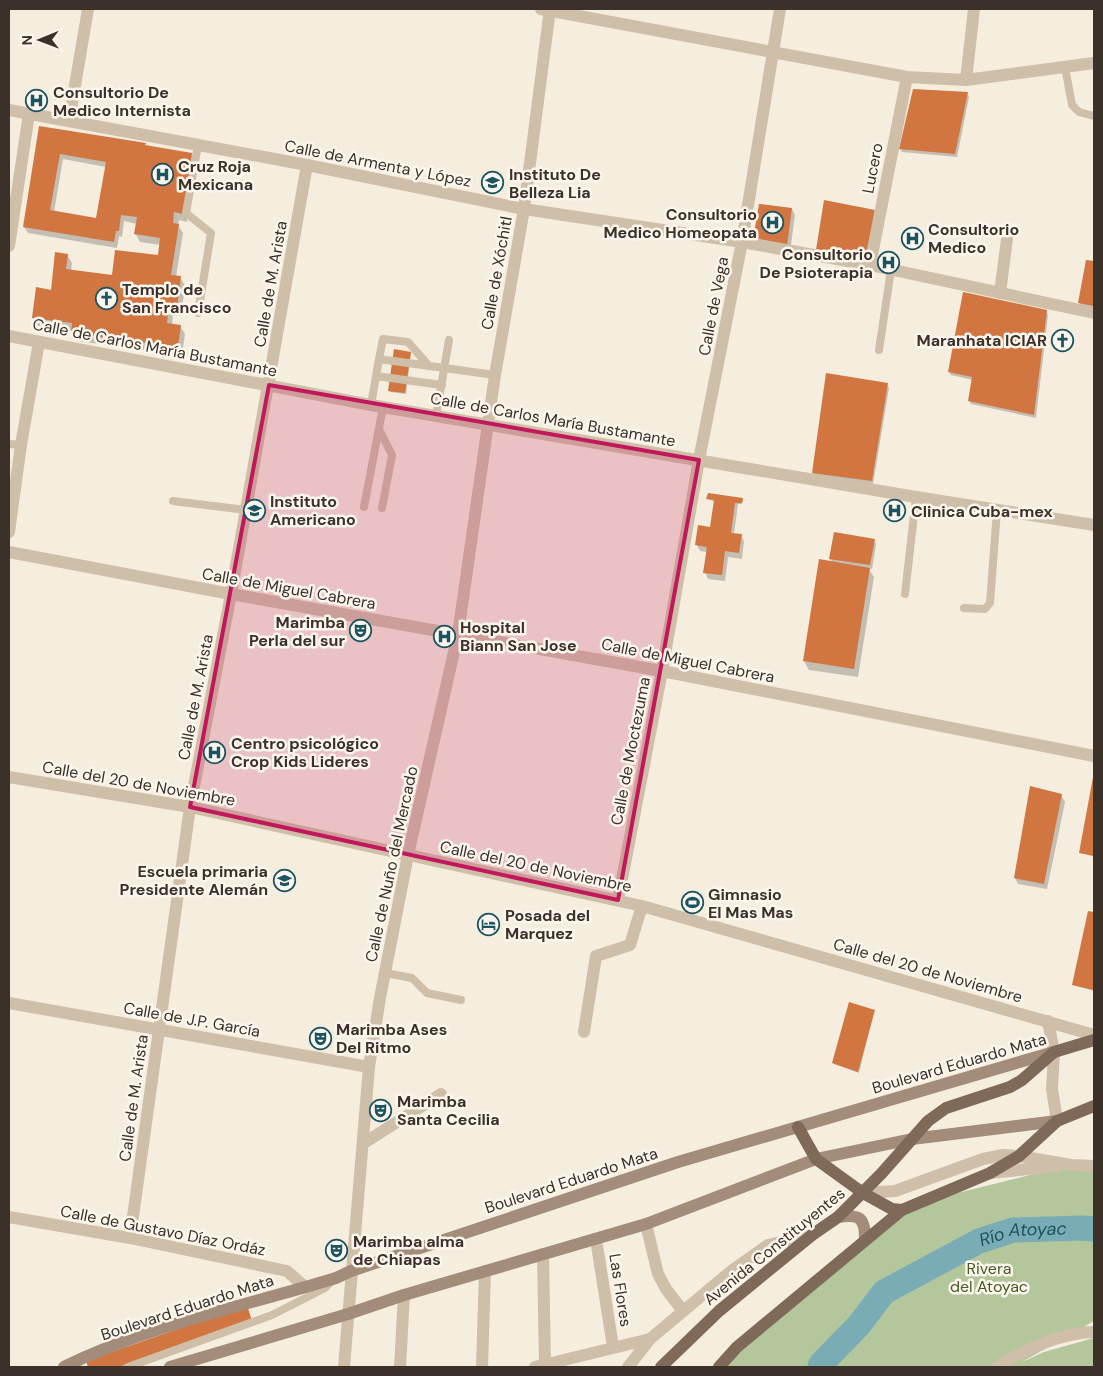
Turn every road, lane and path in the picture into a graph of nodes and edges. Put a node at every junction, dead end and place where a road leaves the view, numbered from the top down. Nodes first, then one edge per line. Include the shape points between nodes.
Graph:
1 (88, 9) edge
2 (547, 9) edge
3 (780, 9) edge
4 (974, 9) edge
5 (773, 53) junction
6 (1094, 63) edge
7 (1065, 67) junction
8 (906, 77) junction
9 (966, 80) junction
10 (9, 110) edge
11 (28, 114) junction
12 (1094, 116) edge
13 (69, 120) junction
14 (198, 145) junction
15 (307, 165) junction
16 (524, 208) junction
17 (1007, 239) dead end
18 (742, 242) junction
19 (9, 246) edge
20 (870, 265) junction
21 (891, 270) junction
22 (1000, 293) junction
23 (198, 313) dead end
24 (1094, 313) edge
25 (9, 336) edge
26 (449, 340) dead end
27 (39, 342) junction
28 (879, 350) dead end
29 (379, 359) junction
30 (429, 366) junction
31 (444, 368) junction
32 (495, 375) junction
33 (376, 376) junction
34 (269, 385) junction
35 (442, 385) junction
36 (377, 406) junction
37 (436, 416) junction
38 (487, 424) junction
39 (379, 430) junction
40 (15, 445) edge
41 (699, 460) junction
42 (916, 497) junction
43 (173, 501) dead end
44 (364, 507) dead end
45 (382, 508) dead end
46 (246, 510) junction
47 (997, 510) junction
48 (1094, 525) edge
49 (9, 532) edge
50 (9, 552) edge
51 (231, 594) junction
52 (905, 594) dead end
53 (964, 608) dead end
54 (458, 634) junction
55 (662, 671) junction
56 (1094, 756) edge
57 (9, 777) edge
58 (190, 807) junction
59 (408, 855) junction
60 (618, 900) junction
61 (642, 906) junction
62 (385, 973) junction
63 (460, 1000) dead end
64 (9, 1004) edge
65 (1048, 1022) junction
66 (158, 1030) junction
67 (584, 1032) dead end
68 (1094, 1035) edge
69 (1094, 1040) edge
70 (1054, 1052) junction
71 (369, 1067) junction
72 (441, 1094) dead end
73 (1094, 1106) edge
74 (1057, 1121) junction
75 (798, 1127) junction
76 (912, 1139) junction
77 (364, 1143) junction
78 (1019, 1156) junction
79 (816, 1160) junction
80 (1070, 1165) junction
81 (1094, 1166) edge
82 (990, 1173) junction
83 (863, 1193) junction
84 (902, 1210) junction
85 (9, 1217) edge
86 (838, 1217) junction
87 (646, 1224) junction
88 (812, 1235) junction
89 (130, 1238) junction
90 (596, 1239) junction
91 (865, 1239) junction
92 (543, 1254) junction
93 (351, 1271) junction
94 (485, 1271) junction
95 (336, 1278) junction
96 (305, 1288) junction
97 (404, 1295) junction
98 (683, 1311) junction
99 (348, 1314) junction
100 (1094, 1332) edge
101 (650, 1339) junction
102 (614, 1347) junction
103 (540, 1366) edge
104 (64, 1367) edge
105 (128, 1367) edge
106 (170, 1367) edge
107 (344, 1367) edge
108 (400, 1367) edge
109 (482, 1367) edge
110 (628, 1367) edge
111 (661, 1367) edge
112 (719, 1367) edge
113 (996, 1367) edge

1 - 13 street
2 - 5 street
2 - 16 street, Calle de Xóchitl
3 - 5 street, Calle de Vega
4 - 9 street
5 - 8 street
5 - 18 street, Calle de Vega
6 - 7 street
7 - 9 street
7 - 12 lane via 1072,106 1079,112
8 - 9 street
8 - 20 street, Lucero
10 - 11 street, Calle de Armenta y López
11 - 13 street, Calle de Armenta y López
11 - 19 street
13 - 14 street, Calle de Armenta y López
14 - 15 street, Calle de Armenta y López
14 - 23 lane via 186,213 211,233
15 - 16 street, Calle de Armenta y López
15 - 34 street, Calle de M. Arista
16 - 18 street, Calle de Armenta y López
16 - 32 street, Calle de Xóchitl
17 - 22 street
18 - 20 street, Calle de Armenta y López
18 - 41 street, Calle de Vega
20 - 21 street, Calle de Armenta y López
21 - 22 street, Calle de Armenta y López
21 - 28 lane
22 - 24 street, Calle de Armenta y López
25 - 27 street, Calle de Carlos María Bustamante
26 - 31 lane
27 - 34 street, Calle de Carlos María Bustamante
27 - 40 street
29 - 30 lane
29 - 30 lane via 383,339 408,342
29 - 33 lane
30 - 31 lane
31 - 32 lane
31 - 35 lane
32 - 38 street, Calle de Xóchitl
33 - 35 lane
33 - 36 lane
34 - 36 street, Calle de Carlos María Bustamante
34 - 46 street, Calle de M. Arista
35 - 37 lane
36 - 37 street, Calle de Carlos María Bustamante
36 - 39 lane
37 - 38 street, Calle de Carlos María Bustamante
38 - 41 street, Calle de Carlos María Bustamante
38 - 54 street, Calle de Nuño del Mercado
39 - 44 lane
39 - 45 lane via 392,454
40 - 49 street
41 - 42 street, Calle de Carlos María Bustamante
41 - 55 street, Calle de Moctezuma
42 - 47 street, Calle de Carlos María Bustamante
42 - 52 lane
43 - 46 lane
46 - 51 street, Calle de M. Arista
47 - 48 street, Calle de Carlos María Bustamante
47 - 53 lane via 990,603 985,609
50 - 51 street, Calle de Miguel Cabrera
51 - 54 street, Calle de Miguel Cabrera
51 - 58 street, Calle de M. Arista
54 - 55 street, Calle de Miguel Cabrera
54 - 59 street, Calle de Nuño del Mercado
55 - 56 street, Calle de Miguel Cabrera
55 - 60 street, Calle de Moctezuma
57 - 58 street, Calle del 20 de Noviembre
58 - 59 street, Calle del 20 de Noviembre
58 - 66 street, Calle de M. Arista
59 - 60 street, Calle del 20 de Noviembre
59 - 62 street, Calle de Nuño del Mercado
60 - 61 street, Calle del 20 de Noviembre
61 - 65 street, Calle del 20 de Noviembre
61 - 67 street via 630,945 596,956
62 - 63 lane via 412,978 427,993
62 - 71 street, Calle de Nuño del Mercado
64 - 66 street, Calle de J.P. García
65 - 68 street, Calle del 20 de Noviembre
65 - 70 street
66 - 71 street, Calle de J.P. García
66 - 89 street, Calle de M. Arista
69 - 70 main road, Boulevard Eduardo Mata
70 - 74 street via 1052,1089
70 - 75 main road, Boulevard Eduardo Mata
70 - 76 main road, Avenida Constituyentes via 1010,1087 946,1108 928,1121
71 - 77 street, Calle de Nuño del Mercado
72 - 77 street
73 - 74 main road
74 - 76 main road
74 - 78 main road
75 - 79 main road
75 - 93 main road, Boulevard Eduardo Mata via 678,1162
76 - 79 main road
76 - 83 main road, Avenida Constituyentes
77 - 93 street, Calle de Nuño del Mercado
78 - 80 street
78 - 82 main road
78 - 83 street via 1003,1155 983,1160 896,1190
79 - 83 main road
79 - 87 main road
80 - 81 street
80 - 82 street
82 - 84 main road
83 - 84 main road via 892,1209
83 - 86 main road, Avenida Constituyentes
84 - 91 main road
85 - 89 street, Calle de Gustavo Díaz Ordáz
86 - 88 main road, Avenida Constituyentes
86 - 91 main road via 858,1216 865,1228
87 - 90 main road
87 - 98 street via 658,1274
88 - 98 street via 768,1245
88 - 111 main road, Avenida Constituyentes via 719,1311
89 - 96 street, Calle de Gustavo Díaz Ordáz via 287,1271
90 - 92 main road
90 - 102 street, Las Flores
91 - 112 main road via 737,1347
92 - 94 main road
92 - 103 street
93 - 95 main road, Boulevard Eduardo Mata
93 - 99 street, Calle de Nuño del Mercado
94 - 97 main road
94 - 109 street
95 - 96 main road, Boulevard Eduardo Mata
95 - 105 lane via 325,1288 272,1315
96 - 104 main road, Boulevard Eduardo Mata via 145,1334
97 - 99 main road
97 - 108 street
98 - 101 street
99 - 106 main road
99 - 107 street, Calle de Nuño del Mercado
100 - 113 street via 1078,1333 1035,1348
101 - 102 street
101 - 110 street
102 - 103 street

